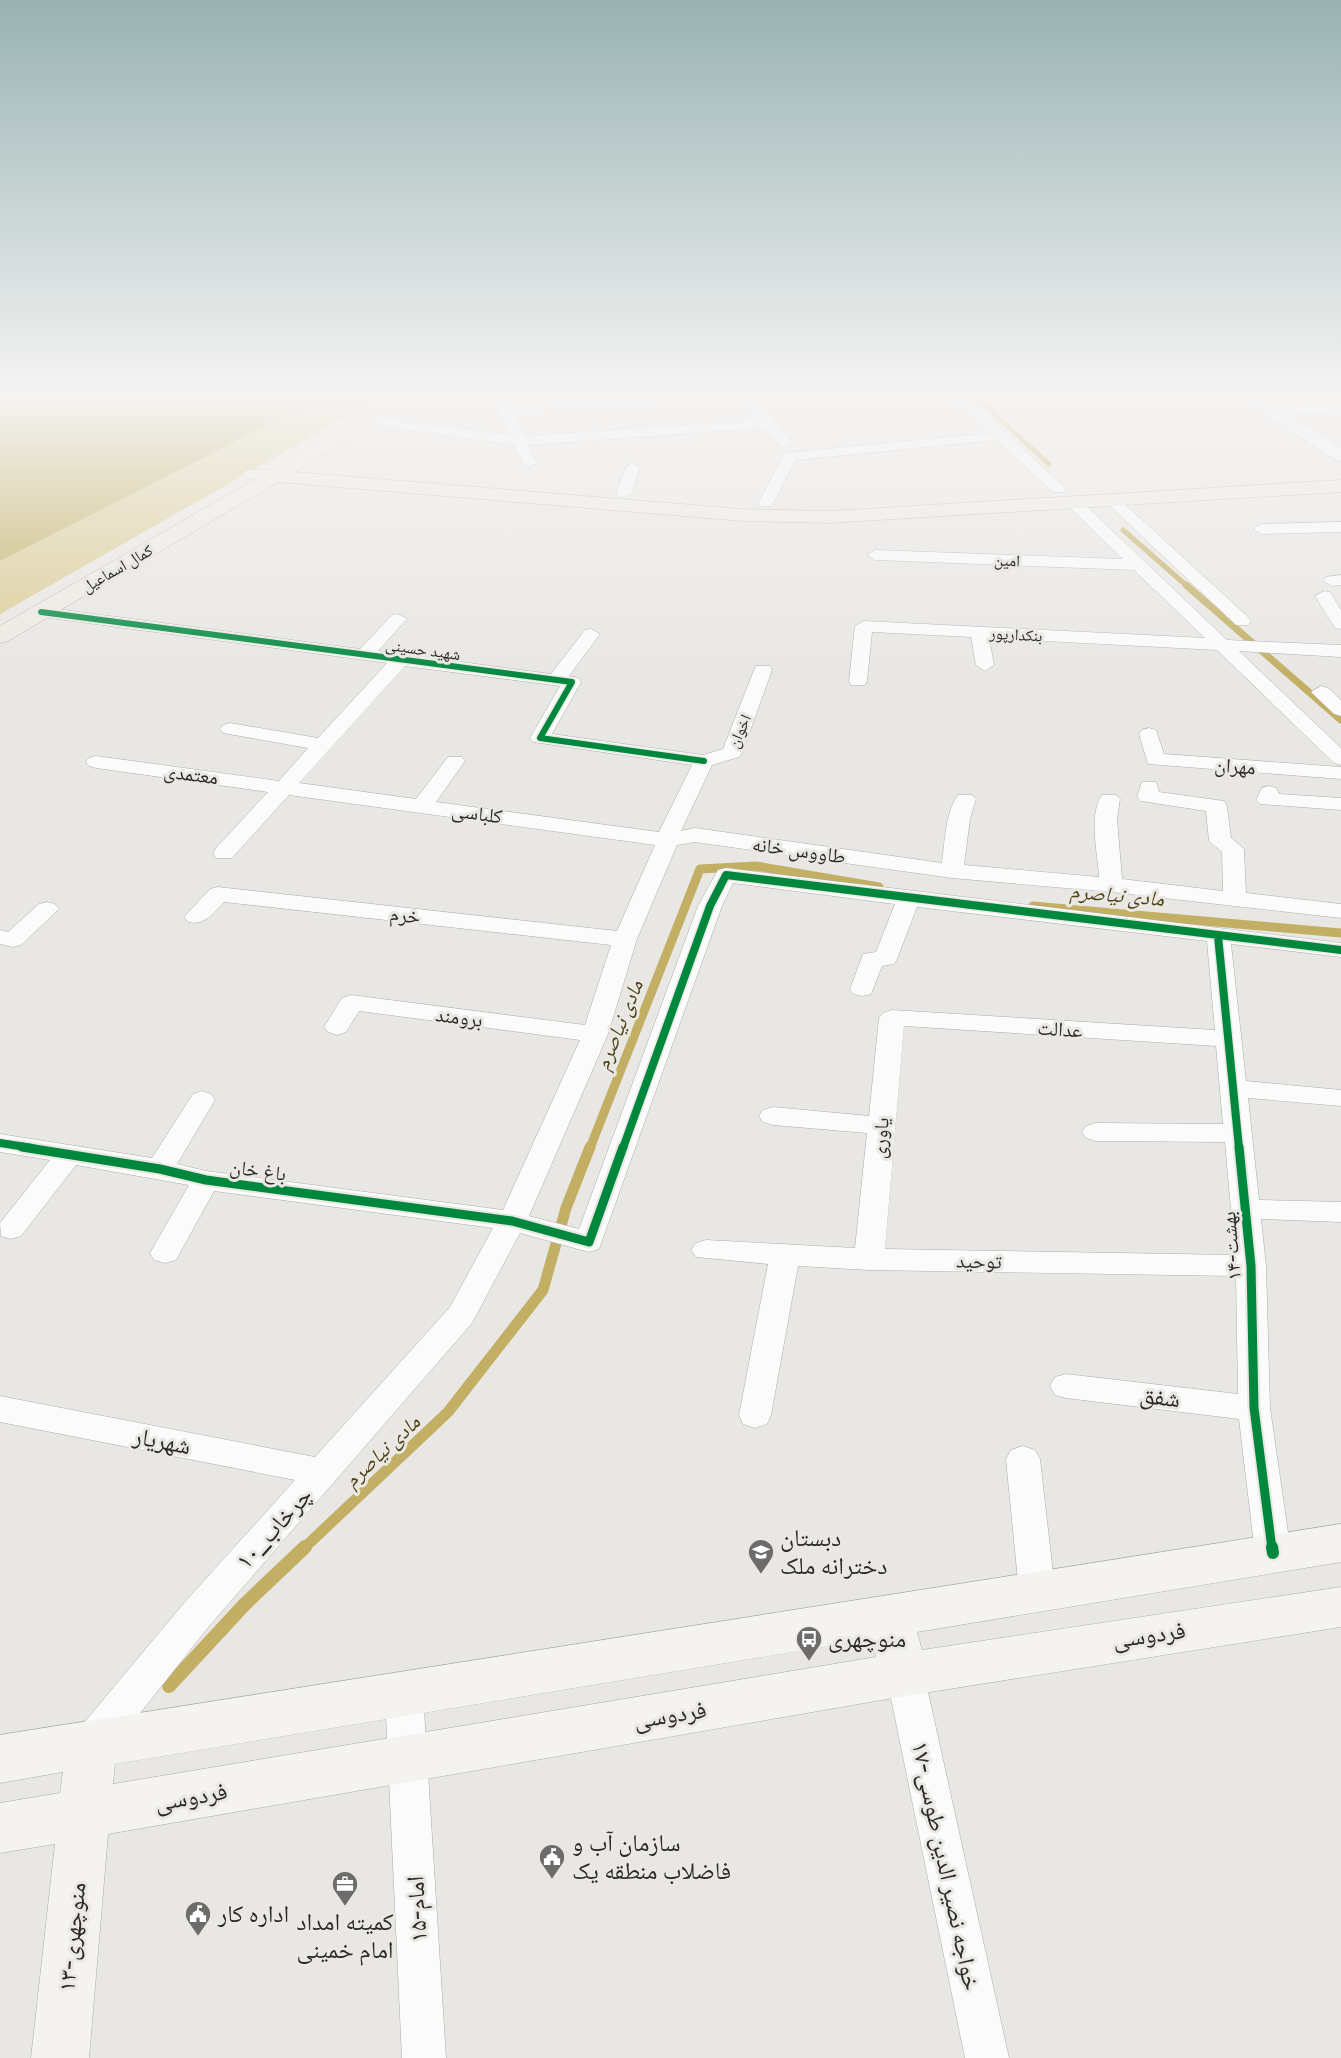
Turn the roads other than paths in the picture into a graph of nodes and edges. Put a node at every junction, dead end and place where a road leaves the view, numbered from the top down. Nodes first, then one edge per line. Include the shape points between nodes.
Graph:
1 (231, 487) edge
2 (244, 487) edge
3 (484, 487) edge
4 (539, 487) edge
5 (626, 487) edge
6 (774, 487) edge
7 (1089, 487) edge
8 (1325, 487) edge
9 (1058, 489) joint
10 (624, 493) junction
11 (1113, 501) junction
12 (766, 503) junction
13 (1075, 504) junction
14 (1341, 527) edge
15 (1261, 529) dead end
16 (875, 555) dead end
17 (1138, 565) junction
18 (1332, 586) edge
19 (41, 612) junction
20 (8, 613) edge
21 (398, 619) dead end
22 (1242, 621) dead end
23 (1341, 624) edge
24 (979, 632) junction
25 (591, 634) dead end
26 (0, 636) edge
27 (1224, 646) junction
28 (1341, 651) edge
29 (364, 655) junction
30 (400, 660) junction
31 (985, 665) dead end
32 (764, 670) dead end
33 (556, 680) junction
34 (858, 681) dead end
35 (1321, 692) dead end
36 (1341, 710) edge
37 (230, 729) dead end
38 (1149, 734) dead end
39 (324, 745) junction
40 (1341, 759) edge
41 (455, 761) dead end
42 (704, 761) junction
43 (96, 762) dead end
44 (1341, 773) edge
45 (1149, 786) dead end
46 (285, 787) junction
47 (1269, 792) dead end
48 (965, 799) dead end
49 (1109, 799) dead end
50 (1341, 804) edge
51 (422, 806) junction
52 (668, 840) junction
53 (224, 853) dead end
54 (952, 871) junction
55 (1111, 885) junction
56 (1235, 898) junction
57 (909, 900) junction
58 (47, 909) dead end
59 (1341, 911) edge
60 (196, 917) dead end
61 (1218, 936) junction
62 (0, 937) edge
63 (625, 939) junction
64 (1341, 950) edge
65 (862, 989) dead end
66 (892, 1018) joint
67 (337, 1027) dead end
68 (595, 1034) junction
69 (1228, 1039) junction
70 (1233, 1088) junction
71 (1341, 1098) edge
72 (202, 1100) dead end
73 (773, 1116) dead end
74 (882, 1126) junction
75 (1096, 1132) dead end
76 (1238, 1133) junction
77 (0, 1143) edge
78 (69, 1155) junction
79 (160, 1169) junction
80 (206, 1180) junction
81 (1245, 1209) junction
82 (1341, 1212) edge
83 (513, 1221) junction
84 (11, 1229) dead end
85 (706, 1250) dead end
86 (165, 1253) dead end
87 (785, 1254) junction
88 (869, 1259) junction
89 (1251, 1266) junction
90 (1066, 1386) dead end
91 (1254, 1408) junction
92 (0, 1409) edge
93 (755, 1415) dead end
94 (1023, 1459) dead end
95 (323, 1472) junction
96 (1341, 1543) edge
97 (1273, 1553) junction
98 (1037, 1591) junction
99 (1341, 1607) edge
100 (889, 1615) junction
101 (905, 1674) junction
102 (404, 1694) junction
103 (91, 1744) junction
104 (0, 1759) edge
105 (409, 1760) junction
106 (85, 1816) junction
107 (0, 1828) edge
108 (60, 2058) edge
109 (424, 2058) edge
110 (987, 2058) edge

1 - 20 main road, کمال اسماعیل
2 - 19 main road, کمال اسماعیل
3 - 13 main road via 742,515 829,517
4 - 10 main road
5 - 10 street
6 - 12 street
7 - 9 main road
8 - 11 main road
9 - 12 main road via 902,500
10 - 12 main road
11 - 13 main road
11 - 22 street
13 - 17 street
14 - 15 street
16 - 17 street, امین
17 - 27 street
18 - 23 street
19 - 20 main road
19 - 26 main road, کمال اسماعیل
19 - 29 street, شهید حسینی
21 - 29 street
24 - 27 street, بنکدارپور via 1007,625
24 - 31 street
24 - 34 street, بنکدارپور via 864,626
25 - 33 street
27 - 28 street, بنکدارپور
27 - 40 street
29 - 30 street, شهید حسینی
30 - 33 street, شهید حسینی
30 - 39 street, شهید حسینی
32 - 42 street, اخوان via 732,753
33 - 42 street via 572,682 540,738
35 - 36 street
37 - 39 street
38 - 44 street, مهران via 1155,760
39 - 46 street, شهید حسینی
41 - 51 street
42 - 52 street, اخوان
43 - 46 street, معتمدی
45 - 56 street via 1148,796 1216,806 1220,841 1233,849
46 - 51 street, کلباسی
46 - 53 street, شهید حسینی
47 - 50 street via 1267,800
48 - 54 street
49 - 55 street via 1106,819
51 - 52 street, کلباسی
52 - 54 street, طاووس خانه via 695,835
52 - 63 street
54 - 55 street, طاووس خانه
55 - 56 street, طاووس خانه
56 - 59 street, طاووس خانه
57 - 61 street
57 - 65 street via 885,959 872,959
57 - 83 street, باغ خان via 726,875 710,906 590,1242
58 - 62 street via 13,940
60 - 63 street, خرم via 218,894
61 - 64 street
61 - 69 street, ۱۴-بهشت
63 - 68 street
66 - 69 street, عدالت
66 - 74 street, یاوری
67 - 68 street, برومند via 351,1003
68 - 83 street
69 - 70 street, ۱۴-بهشت
70 - 71 street
70 - 76 street, ۱۴-بهشت
72 - 79 street
73 - 74 street
74 - 88 street, یاوری
75 - 76 street
76 - 81 street, ۱۴-بهشت
77 - 78 street, باغ خان
78 - 79 street, باغ خان
78 - 84 street
79 - 80 street, باغ خان
80 - 83 street, باغ خان
80 - 86 street
81 - 82 street
81 - 89 street, ۱۴-بهشت
83 - 95 street, ۱۰_چرخاب via 461,1315
85 - 87 street, توحید
87 - 88 street, توحید
87 - 93 street
88 - 89 street, توحید
89 - 91 street, ۱۴-بهشت
90 - 91 street, شفق
91 - 97 street, ۱۴-بهشت
92 - 95 street, شهریار
94 - 98 street
95 - 103 street, ۱۰_چرخاب via 197,1614
96 - 97 main road
97 - 98 main road
98 - 100 main road
99 - 101 main road, فردوسی
100 - 101 main road
100 - 102 main road
101 - 105 main road, فردوسی
101 - 110 street, ۱۷-خواجه نصیر الدین طوسی
102 - 103 main road
102 - 105 street, ۱۵-امام
103 - 104 main road
103 - 106 main road, ۱۳-منوچهری
105 - 106 main road, فردوسی
105 - 109 street, ۱۵-امام
106 - 107 main road, فردوسی
106 - 108 main road, ۱۳-منوچهری

